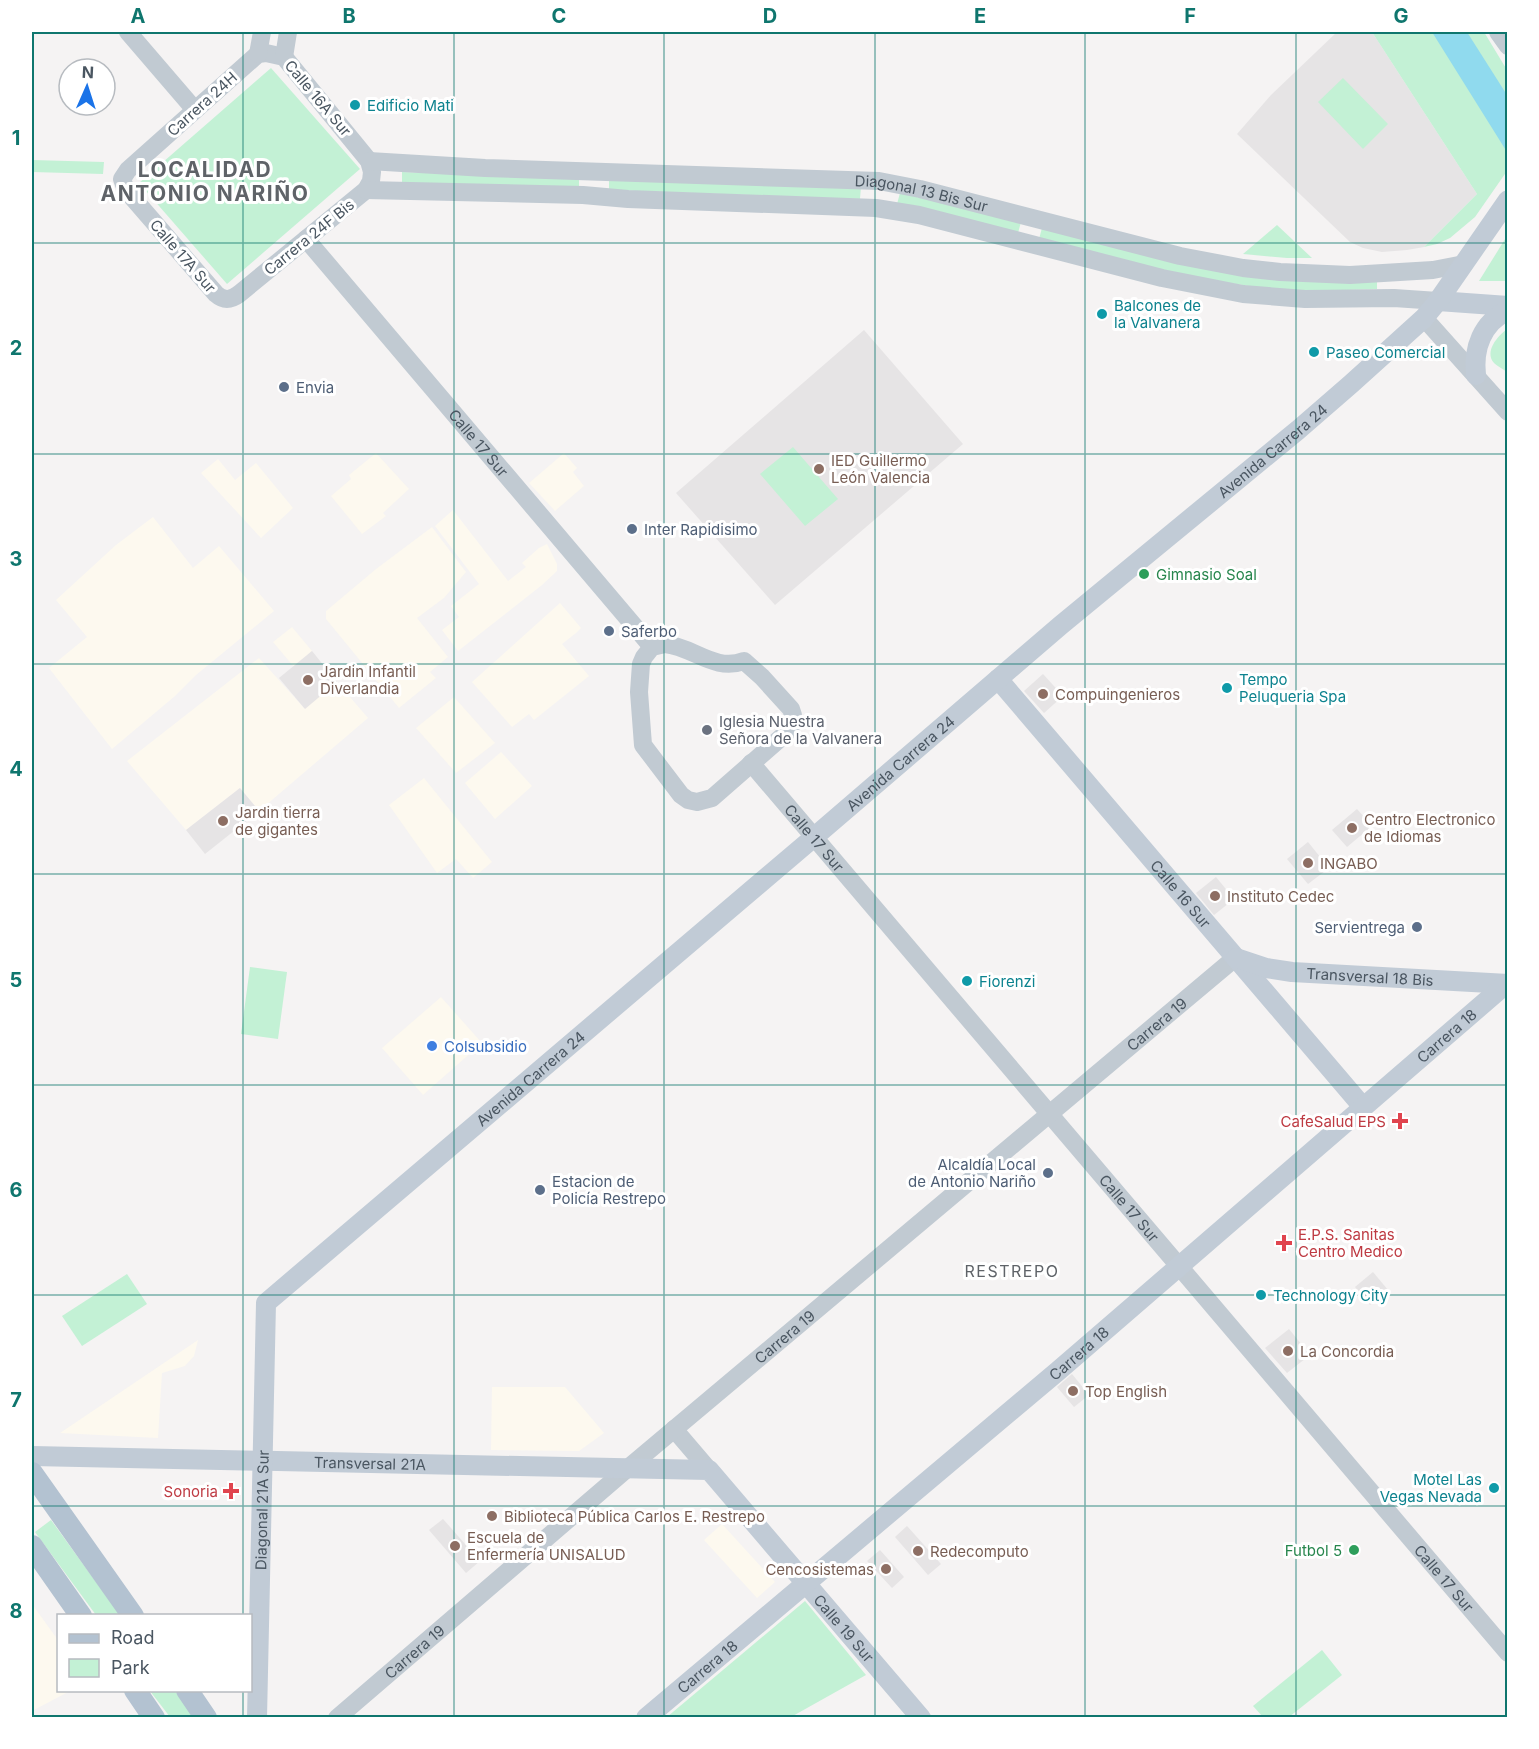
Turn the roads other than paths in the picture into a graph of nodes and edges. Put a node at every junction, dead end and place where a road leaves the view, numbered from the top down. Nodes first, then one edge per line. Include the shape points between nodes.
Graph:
1 (128, 32) edge
2 (262, 32) edge
3 (288, 32) edge
4 (1498, 32) edge
5 (1508, 46) edge
6 (258, 54) junction
7 (284, 57) junction
8 (195, 110) junction
9 (369, 161) junction
10 (122, 179) joint
11 (366, 190) junction
12 (1508, 200) edge
13 (1032, 218) junction
14 (306, 239) junction
15 (1026, 243) junction
16 (1464, 264) junction
17 (227, 299) joint
18 (1438, 301) junction
19 (1508, 308) edge
20 (1424, 318) junction
21 (1476, 375) junction
22 (1508, 412) edge
23 (651, 647) junction
24 (998, 679) junction
25 (751, 764) junction
26 (813, 838) junction
27 (1235, 958) junction
28 (1507, 984) edge
29 (1363, 1107) junction
30 (1051, 1114) junction
31 (1180, 1266) junction
32 (266, 1303) joint
33 (674, 1429) junction
34 (32, 1456) edge
35 (262, 1460) junction
36 (628, 1468) junction
37 (709, 1470) junction
38 (32, 1473) edge
39 (32, 1546) edge
40 (805, 1582) junction
41 (80, 1614) edge
42 (132, 1614) edge
43 (1508, 1653) edge
44 (136, 1692) edge
45 (188, 1692) edge
46 (154, 1718) edge
47 (206, 1718) edge
48 (257, 1718) edge
49 (337, 1718) edge
50 (646, 1718) edge
51 (921, 1718) edge

1 - 8 street
2 - 6 street
3 - 7 street
4 - 5 street
6 - 7 street, Calle 16A Sur
6 - 8 street, Carrera 24H
7 - 9 street, Calle 16A Sur
8 - 10 street, Carrera 24H
9 - 11 street, Carrera 24F Bis via 372,172
9 - 13 street, Diagonal 13 Bis Sur via 879,181
10 - 17 street, Calle 17A Sur via 126,190 216,294
11 - 14 street, Carrera 24F Bis
11 - 15 street, Diagonal 13 Bis Sur via 876,208
12 - 16 main road, Avenida Carrera 24
13 - 15 street
13 - 16 street, Diagonal 13 Bis Sur via 1180,256 1280,273 1391,274
14 - 17 street, Carrera 24F Bis via 239,294
14 - 23 street, Calle 17 Sur
15 - 18 street, Diagonal 13 Bis Sur via 1243,294
16 - 18 main road, Avenida Carrera 24
18 - 19 main road
18 - 20 main road, Avenida Carrera 24
19 - 21 main road via 1479,339
20 - 21 street
20 - 24 main road, Avenida Carrera 24 via 1298,430
21 - 22 street
23 - 25 street via 673,645 722,664 744,661 791,709 791,728
23 - 25 street via 639,677 643,745 681,795 697,802 712,798
24 - 26 main road, Avenida Carrera 24
24 - 27 main road, Calle 16 Sur
25 - 26 street, Calle 17 Sur
26 - 30 street, Calle 17 Sur
26 - 32 main road, Avenida Carrera 24
27 - 28 main road, Transversal 18 Bis via 1292,972
27 - 29 main road, Calle 16 Sur
27 - 30 street, Carrera 19
28 - 29 main road, Carrera 18
29 - 31 main road, Carrera 18
30 - 31 street, Calle 17 Sur
30 - 33 street, Carrera 19
31 - 40 main road, Carrera 18
31 - 43 street, Calle 17 Sur
32 - 35 main road, Diagonal 21A Sur
33 - 36 street, Carrera 19
33 - 37 street, Calle 19 Sur
34 - 35 main road, Transversal 21A
35 - 36 main road, Transversal 21A
35 - 48 main road, Diagonal 21A Sur
36 - 37 main road, Transversal 21A
36 - 49 street, Carrera 19
37 - 40 main road, Calle 19 Sur
38 - 42 main road
39 - 41 main road
40 - 50 main road, Carrera 18
40 - 51 main road, Calle 19 Sur
44 - 46 main road
45 - 47 main road

